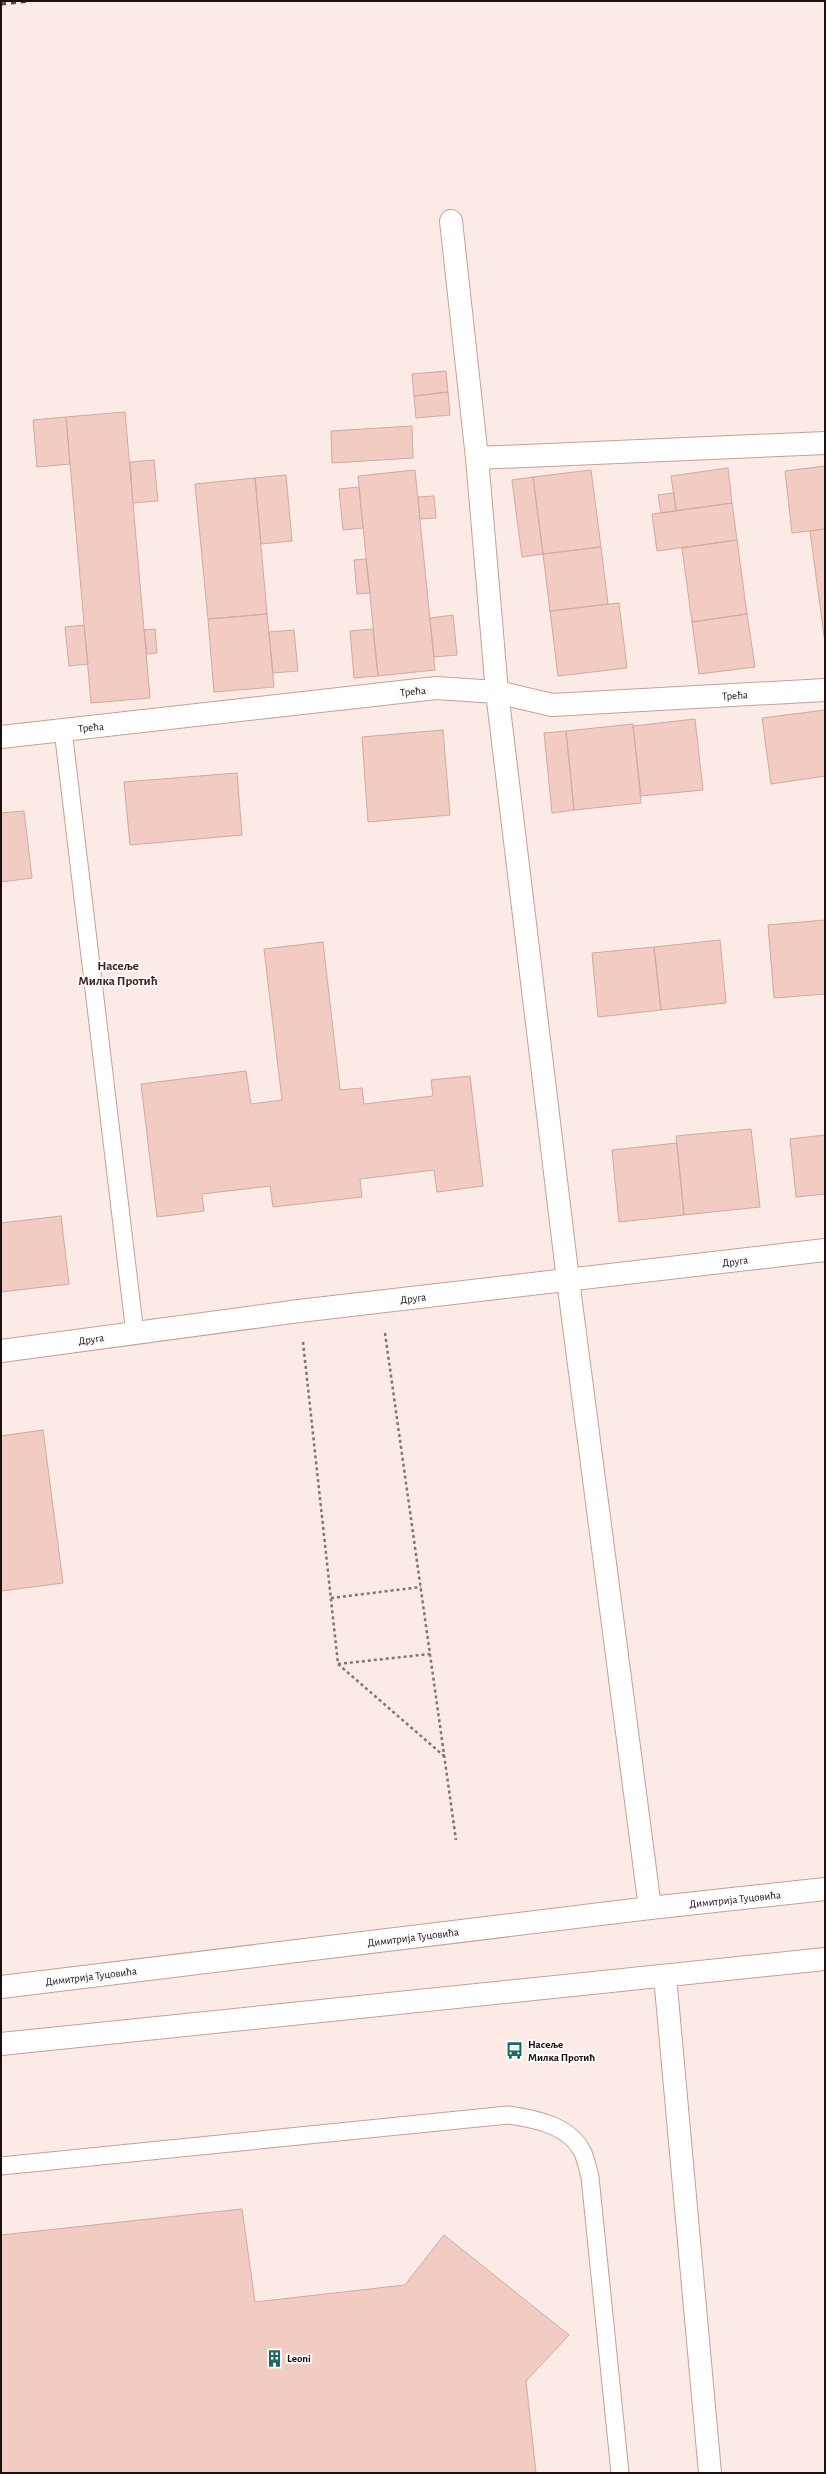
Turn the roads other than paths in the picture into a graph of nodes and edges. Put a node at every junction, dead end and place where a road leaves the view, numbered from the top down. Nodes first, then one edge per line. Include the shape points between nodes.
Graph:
1 (451, 221) dead end
2 (825, 443) edge
3 (477, 458) junction
4 (825, 690) edge
5 (497, 692) junction
6 (63, 730) junction
7 (1, 737) edge
8 (825, 1250) edge
9 (568, 1280) junction
10 (134, 1334) junction
11 (1, 1351) edge
12 (825, 1889) edge
13 (650, 1908) junction
14 (825, 1959) edge
15 (665, 1976) junction
16 (1, 1987) edge
17 (1, 2044) edge
18 (1, 2166) edge
19 (620, 2473) edge
20 (710, 2473) edge

1 - 3 street
2 - 3 street
3 - 5 street
4 - 5 street, Трећа via 552,705
5 - 6 street, Трећа via 436,688
5 - 9 street
6 - 7 street, Трећа
6 - 10 lane
8 - 9 street, Друга
9 - 10 street, Друга via 299,1311
9 - 13 street
10 - 11 street, Друга
12 - 13 street, Димитрија Туцовића
13 - 16 street, Димитрија Туцовића
14 - 15 street
15 - 17 street
15 - 20 street
18 - 19 lane via 508,2114 542,2120 571,2136 583,2152 590,2177

